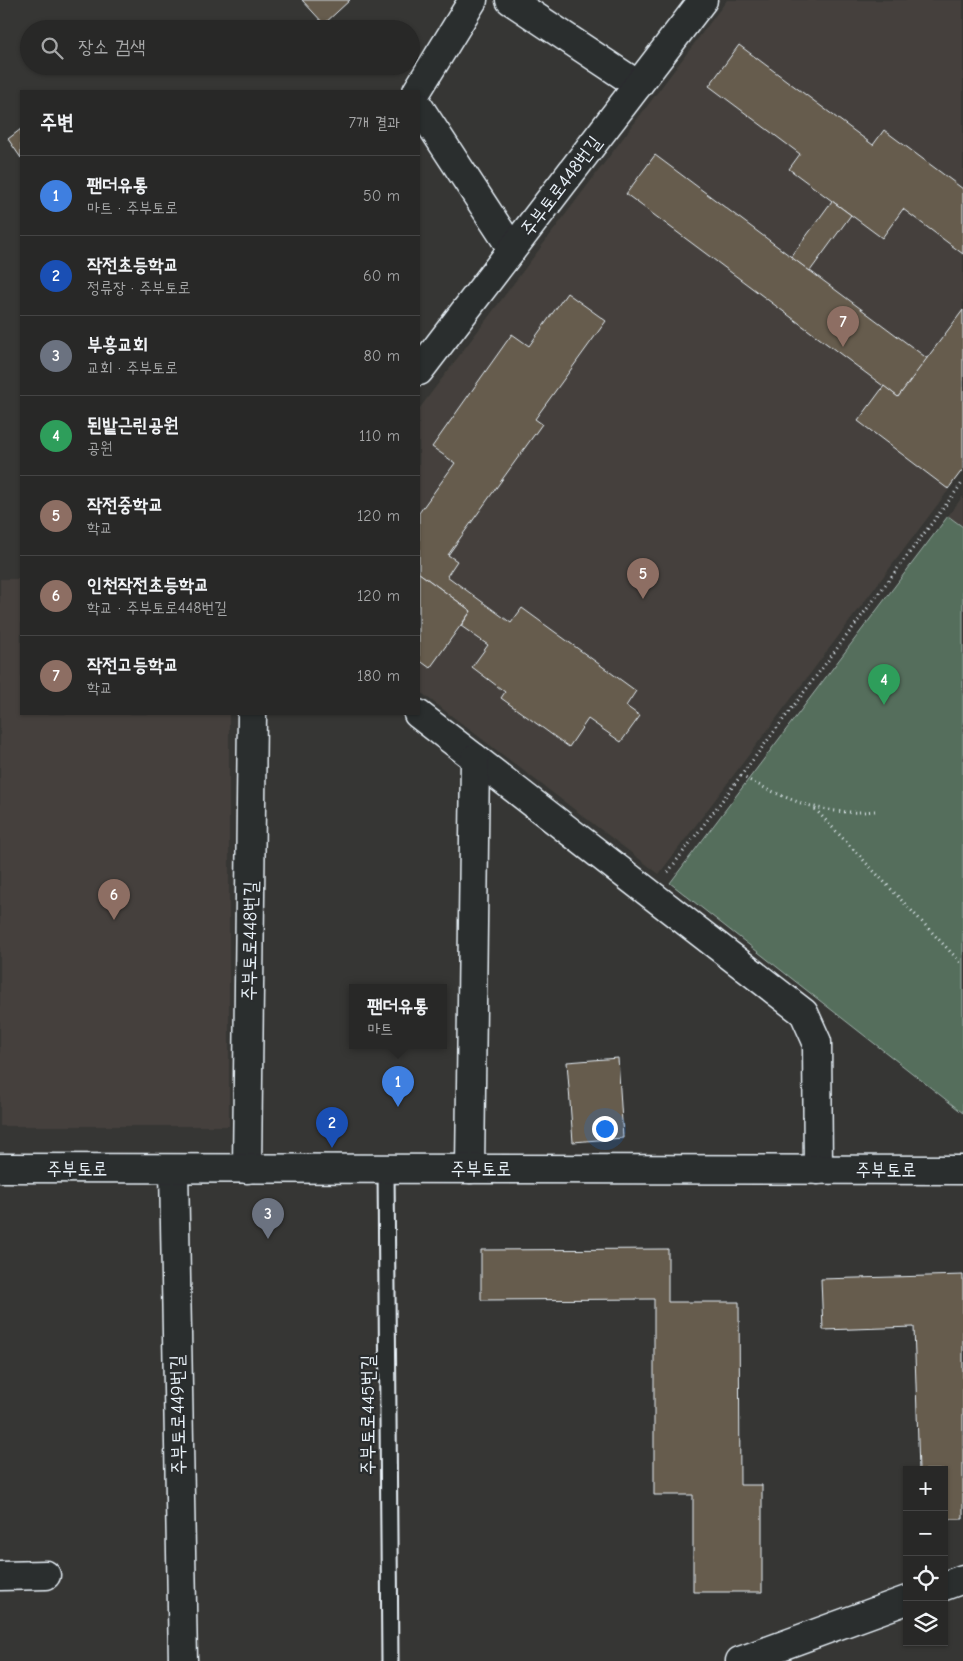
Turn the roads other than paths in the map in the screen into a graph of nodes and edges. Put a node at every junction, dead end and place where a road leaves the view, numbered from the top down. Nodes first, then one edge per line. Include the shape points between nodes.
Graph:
1 (473, 0) edge
2 (510, 0) edge
3 (703, 0) edge
4 (638, 85) junction
5 (418, 90) edge
6 (420, 109) edge
7 (512, 249) junction
8 (420, 370) edge
9 (252, 715) edge
10 (419, 715) edge
11 (475, 758) junction
12 (0, 1168) edge
13 (174, 1169) junction
14 (247, 1169) junction
15 (386, 1169) junction
16 (470, 1169) junction
17 (818, 1170) junction
18 (963, 1170) edge
19 (46, 1575) dead end
20 (0, 1576) edge
21 (963, 1579) edge
22 (948, 1585) edge
23 (904, 1601) edge
24 (183, 1661) edge
25 (390, 1661) edge
26 (740, 1661) edge

1 - 5 street
2 - 4 street
3 - 4 street, 주부토로448번길
4 - 7 street, 주부토로448번길
6 - 7 street
7 - 8 street, 주부토로448번길
9 - 14 street, 주부토로448번길
10 - 11 street
11 - 16 street
11 - 17 street via 804,1014 817,1042
12 - 13 street, 주부토로
13 - 14 street, 주부토로
13 - 24 street, 주부토로449번길
14 - 15 street, 주부토로
15 - 16 street, 주부토로
15 - 25 lane, 주부토로445번길
16 - 17 street, 주부토로
17 - 18 street, 주부토로
19 - 20 street
21 - 22 street
23 - 26 street

